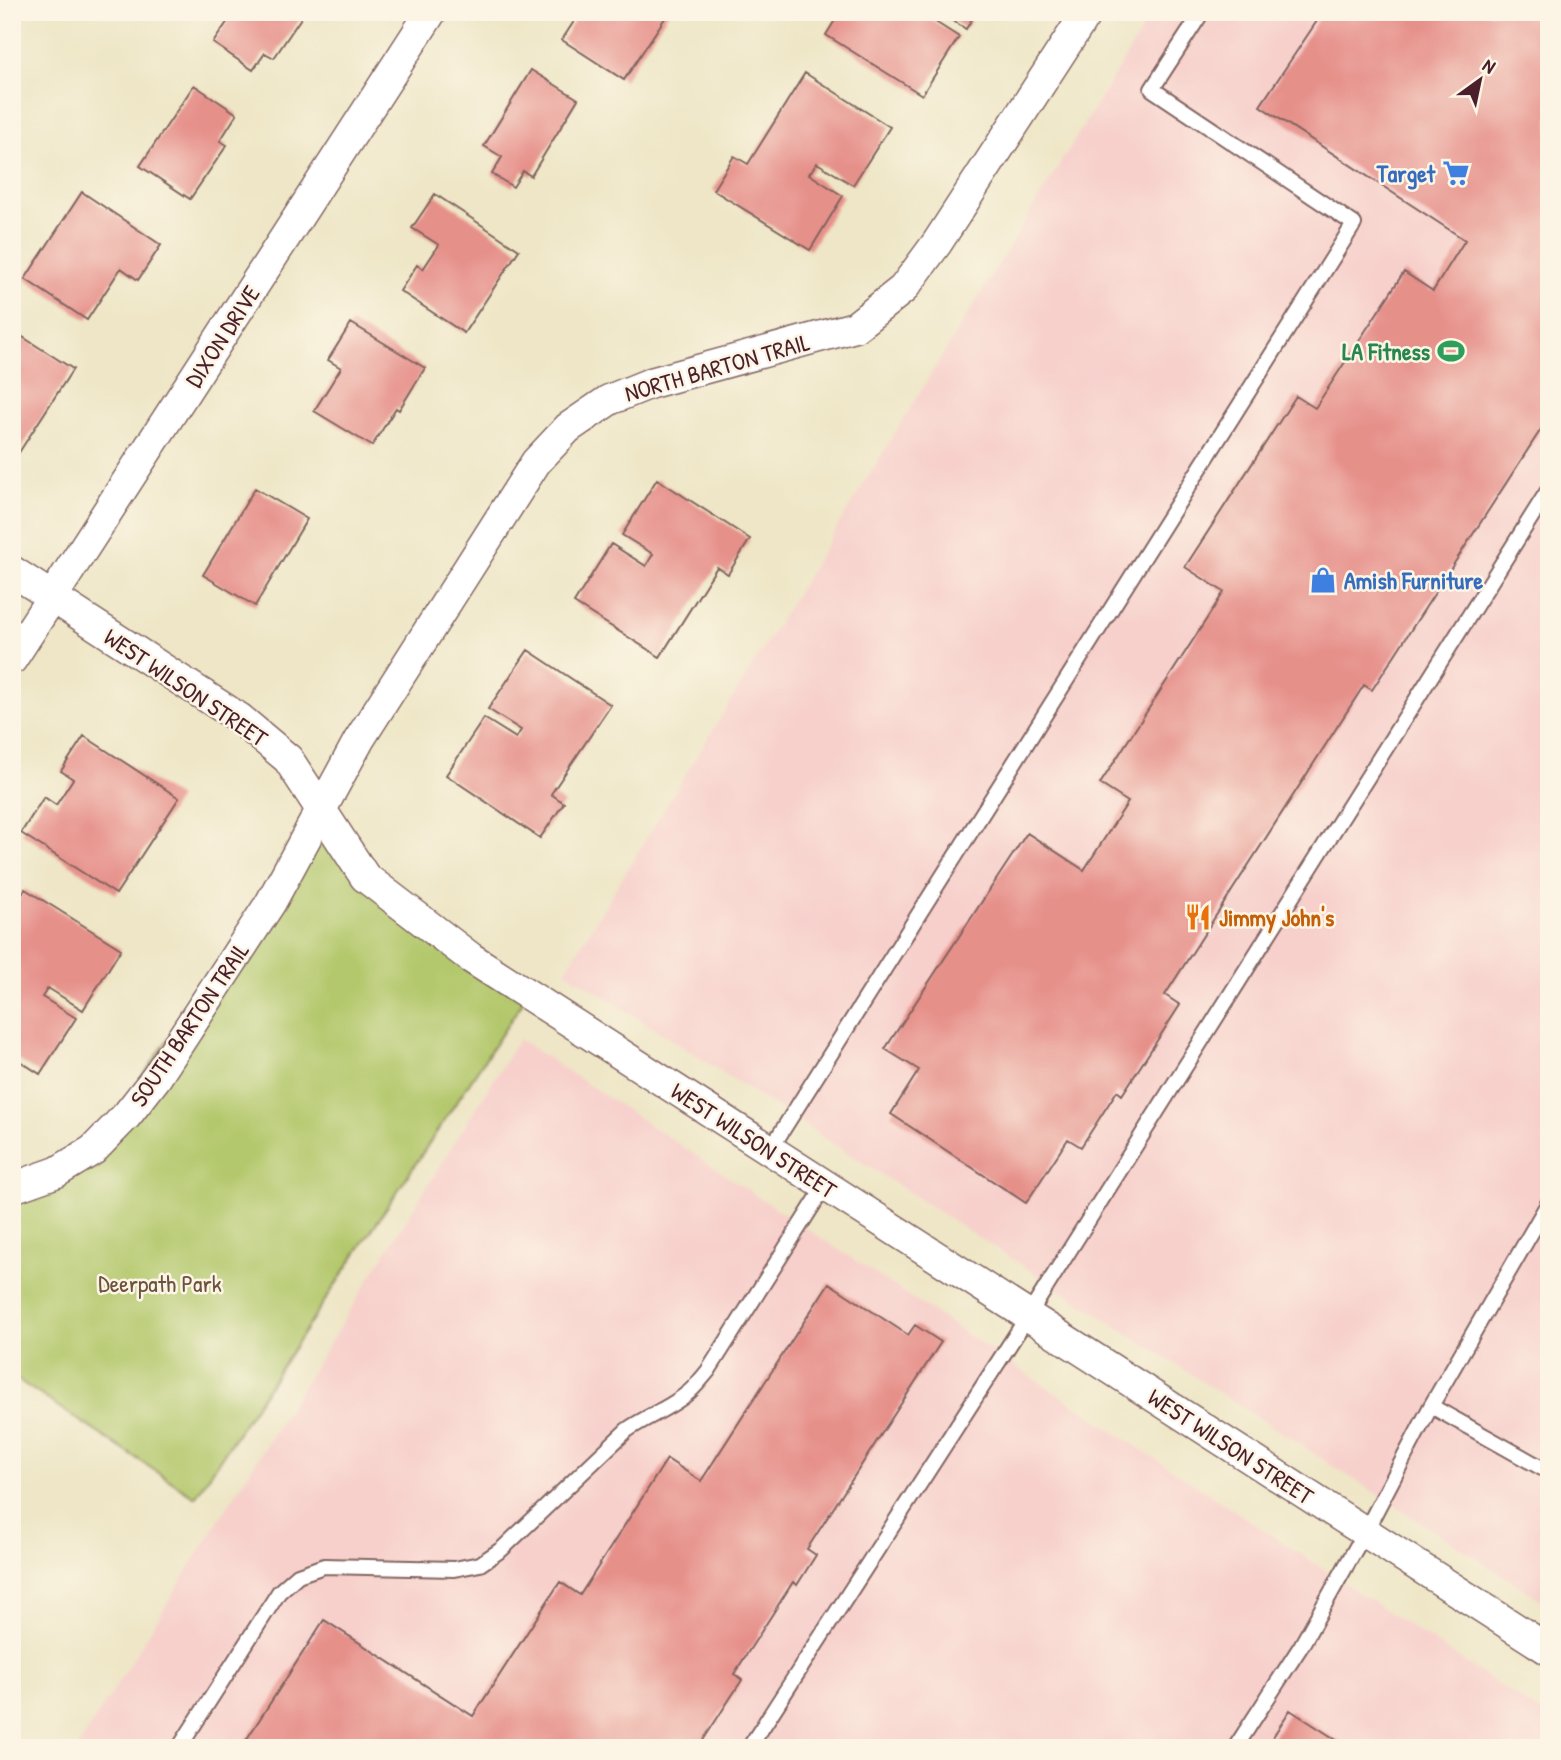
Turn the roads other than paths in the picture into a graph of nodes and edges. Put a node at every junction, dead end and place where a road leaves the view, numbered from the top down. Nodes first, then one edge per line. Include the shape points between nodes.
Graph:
1 (431, 12) edge
2 (1087, 12) edge
3 (1202, 12) edge
4 (1549, 489) edge
5 (12, 571) edge
6 (53, 597) junction
7 (12, 659) edge
8 (321, 812) junction
9 (770, 1150) junction
10 (825, 1186) junction
11 (12, 1188) edge
12 (1549, 1202) edge
13 (1028, 1316) junction
14 (1431, 1406) junction
15 (1549, 1472) edge
16 (1365, 1532) junction
17 (1549, 1650) edge
18 (179, 1748) edge
19 (749, 1748) edge
20 (1235, 1748) edge

1 - 6 street, DIXON DRIVE
2 - 8 street, NORTH BARTON TRAIL via 903,289 855,327 651,383 609,400 568,428 521,485 359,740
3 - 9 lane via 1152,89 1354,224
4 - 13 lane
5 - 6 street, WEST WILSON STREET
6 - 7 street, DIXON DRIVE
6 - 8 street, WEST WILSON STREET via 240,718 288,759
8 - 9 street, WEST WILSON STREET via 365,877 415,918
8 - 11 street, SOUTH BARTON TRAIL via 271,902 127,1115 93,1150 57,1172
9 - 10 street, WEST WILSON STREET
10 - 13 street, WEST WILSON STREET
10 - 18 lane via 708,1371 690,1392 627,1430 502,1549 480,1564 454,1569 324,1566 298,1575 279,1592
12 - 14 lane
13 - 16 street, WEST WILSON STREET
13 - 19 lane
14 - 15 lane
14 - 16 lane
16 - 17 street, WEST WILSON STREET
16 - 20 lane via 1301,1646

